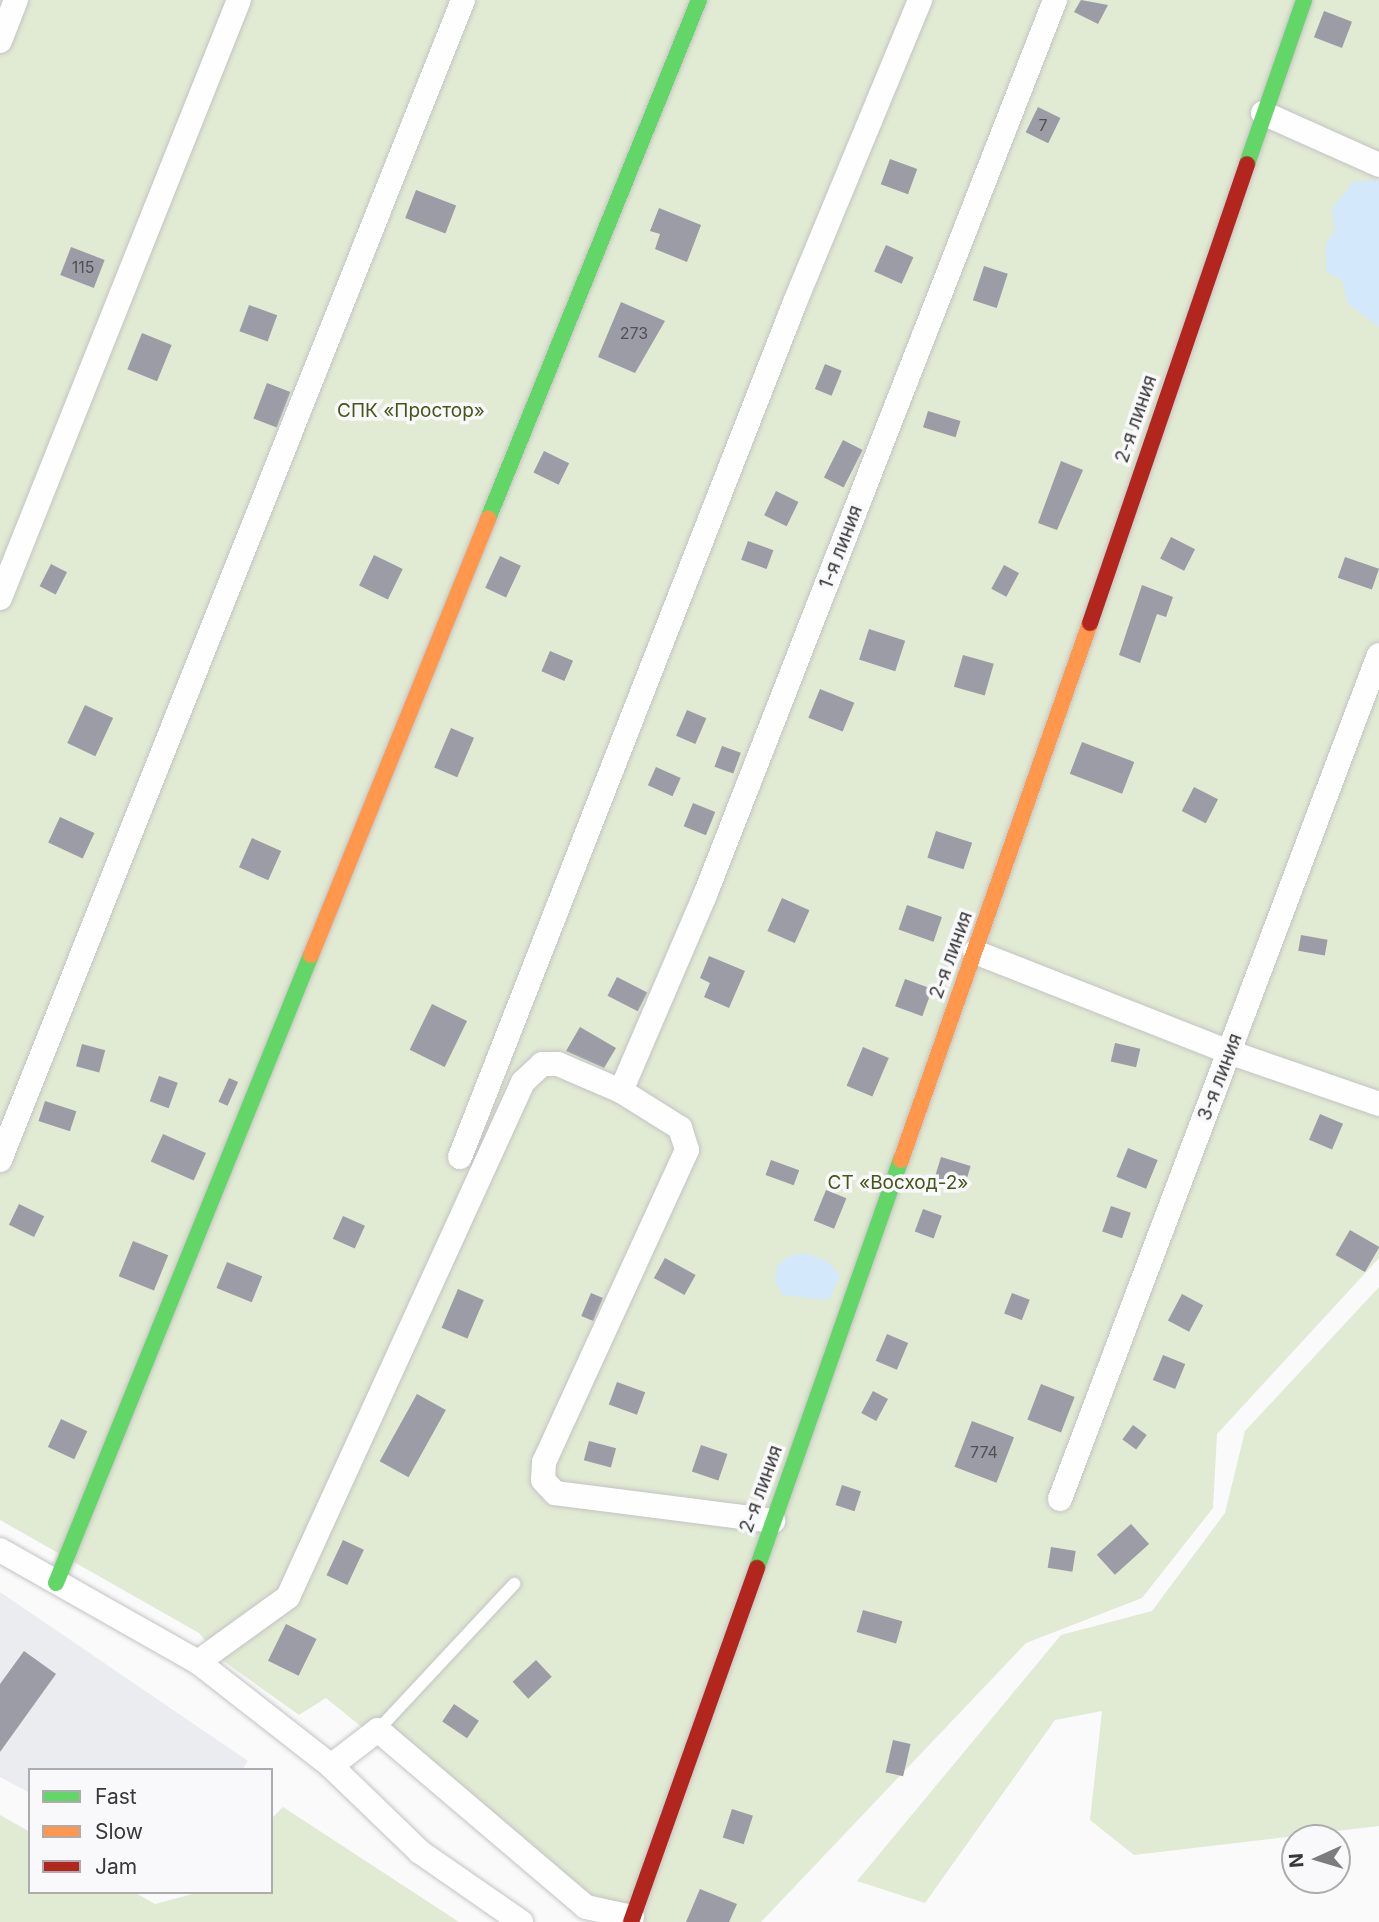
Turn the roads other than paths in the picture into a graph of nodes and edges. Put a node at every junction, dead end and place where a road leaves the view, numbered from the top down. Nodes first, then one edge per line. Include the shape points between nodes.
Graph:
1 (16, 0) edge
2 (239, 0) edge
3 (463, 0) edge
4 (699, 0) edge
5 (920, 0) edge
6 (1055, 0) edge
7 (1304, 0) edge
8 (0, 41) edge
9 (1263, 113) junction
10 (1379, 165) edge
11 (0, 598) edge
12 (1379, 655) edge
13 (975, 952) junction
14 (1229, 1052) junction
15 (621, 1091) junction
16 (1379, 1104) edge
17 (460, 1157) dead end
18 (0, 1160) edge
19 (1060, 1499) dead end
20 (773, 1521) junction
21 (0, 1550) edge
22 (56, 1583) junction
23 (514, 1584) dead end
24 (198, 1662) junction
25 (378, 1730) junction
26 (331, 1766) junction
27 (631, 1919) edge
28 (521, 1922) edge

1 - 8 street
2 - 11 street
3 - 18 street
4 - 22 street
5 - 17 street via 795,302
6 - 15 street, 1-я линия via 705,895
7 - 9 street, 2-я линия
9 - 10 street
9 - 13 street, 2-я линия
12 - 14 street, 3-я линия
13 - 14 street
13 - 20 street, 2-я линия
14 - 16 street
14 - 19 street, 3-я линия
15 - 20 street via 680,1128 687,1150 544,1462 542,1480 555,1493
15 - 24 street via 558,1064 542,1064 523,1082 288,1597
20 - 27 street, 2-я линия
21 - 22 street
22 - 24 street
23 - 25 lane
24 - 26 street
25 - 26 street
25 - 27 street via 586,1907
26 - 28 street via 420,1852

